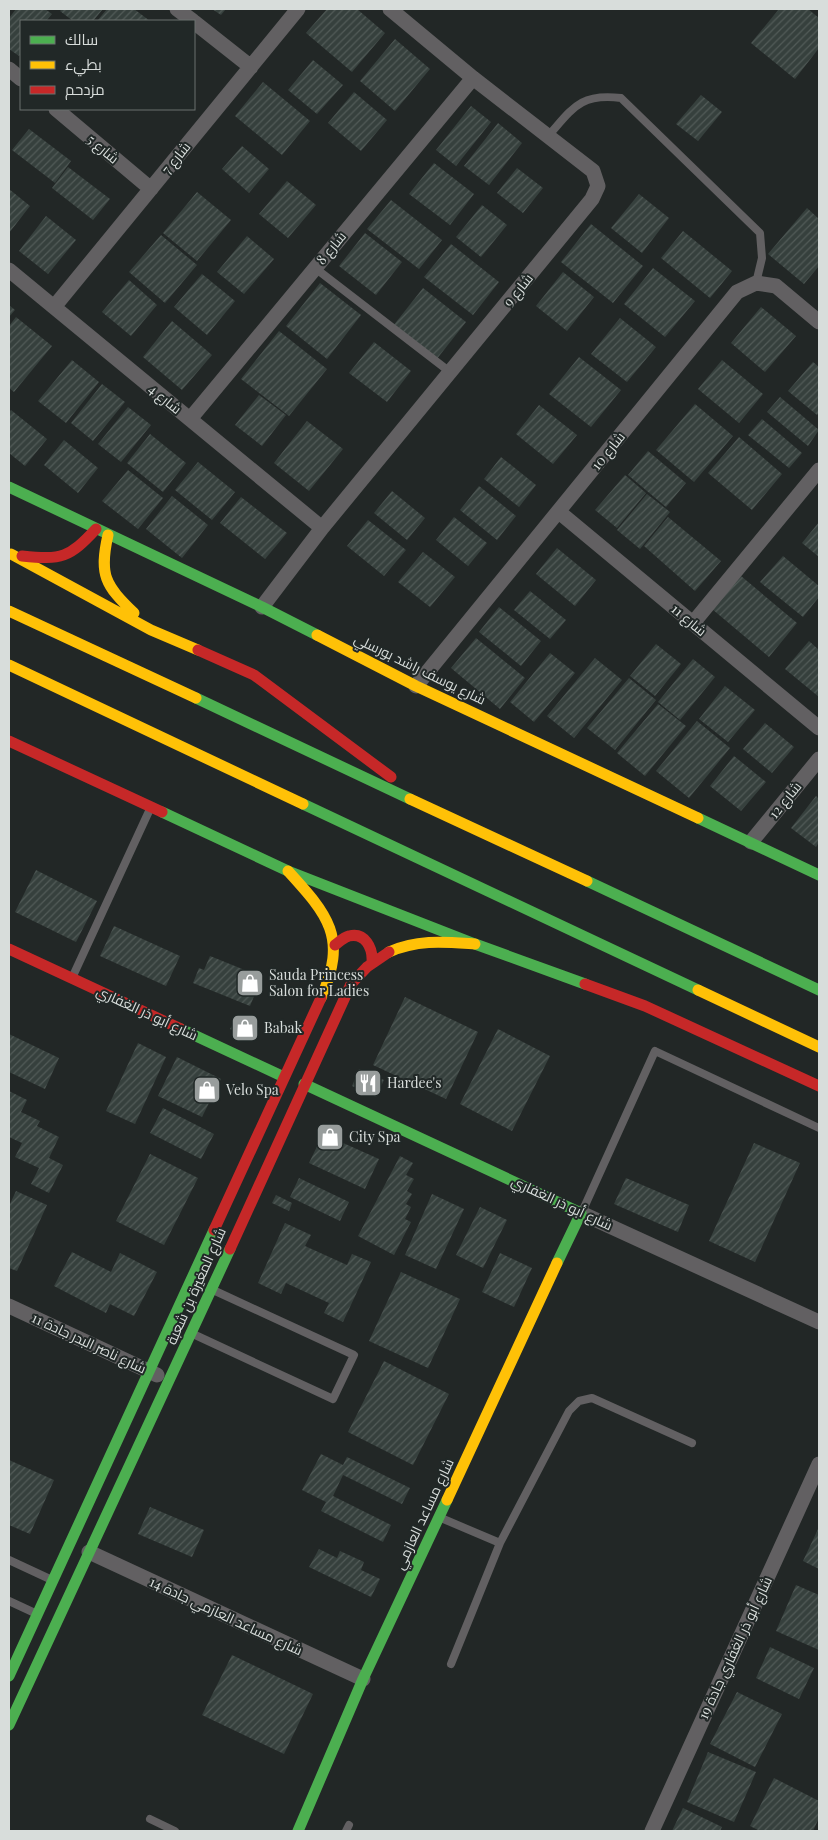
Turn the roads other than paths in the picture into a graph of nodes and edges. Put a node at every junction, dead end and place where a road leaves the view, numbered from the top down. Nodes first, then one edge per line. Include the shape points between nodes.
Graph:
1 (177, 9) edge
2 (298, 9) edge
3 (390, 9) edge
4 (191, 20) edge
5 (195, 24) edge
6 (251, 67) junction
7 (9, 69) edge
8 (20, 78) edge
9 (473, 78) junction
10 (57, 110) edge
11 (548, 136) junction
12 (150, 189) junction
13 (315, 268) junction
14 (9, 270) edge
15 (756, 283) junction
16 (54, 307) junction
17 (819, 322) edge
18 (450, 372) junction
19 (190, 420) junction
20 (819, 470) edge
21 (9, 487) edge
22 (558, 512) junction
23 (322, 528) junction
24 (96, 529) junction
25 (108, 535) junction
26 (10, 554) edge
27 (262, 607) junction
28 (9, 611) edge
29 (693, 623) junction
30 (151, 630) junction
31 (9, 665) edge
32 (416, 686) junction
33 (819, 728) edge
34 (9, 740) edge
35 (819, 758) edge
36 (151, 807) junction
37 (438, 812) junction
38 (751, 842) junction
39 (288, 871) junction
40 (819, 875) edge
41 (475, 944) junction
42 (335, 945) junction
43 (9, 949) edge
44 (372, 962) junction
45 (72, 978) junction
46 (819, 990) edge
47 (819, 1047) edge
48 (284, 1077) junction
49 (304, 1084) junction
50 (819, 1086) edge
51 (819, 1128) edge
52 (581, 1212) junction
53 (211, 1289) junction
54 (9, 1306) edge
55 (819, 1322) edge
56 (191, 1333) junction
57 (149, 1372) junction
58 (169, 1381) junction
59 (692, 1443) dead end
60 (819, 1464) edge
61 (439, 1517) junction
62 (500, 1543) junction
63 (89, 1552) junction
64 (9, 1560) edge
65 (53, 1580) junction
66 (9, 1602) edge
67 (37, 1614) junction
68 (450, 1664) dead end
69 (9, 1676) edge
70 (364, 1679) junction
71 (9, 1725) edge
72 (150, 1819) dead end
73 (175, 1831) edge
74 (298, 1831) edge
75 (652, 1831) edge

1 - 4 street
2 - 6 street, شارع 7
3 - 9 street, شارع 9
5 - 6 street
6 - 12 street, شارع 7
7 - 8 street
9 - 11 street, شارع 9
9 - 13 street, شارع 8
10 - 12 street, شارع 5
11 - 15 lane via 575,106 594,98 621,98 760,234 762,258
11 - 18 street, شارع 9 via 593,171 598,186 592,199
12 - 16 street, شارع 7
13 - 18 lane
13 - 19 street, شارع 8
14 - 16 street, شارع 4
15 - 17 street via 776,286
15 - 22 street, شارع 10 via 737,292
16 - 19 street, شارع 4
18 - 23 street, شارع 9
19 - 23 street, شارع 4
20 - 29 street
21 - 24 main road, شارع يوسف راشد بورسلي
22 - 29 street, شارع 11
22 - 32 street, شارع 10
23 - 27 street, شارع 9
24 - 25 main road, شارع يوسف راشد بورسلي
24 - 26 main road via 74,552 61,558
25 - 27 main road, شارع يوسف راشد بورسلي
25 - 30 main road via 102,562 108,584
26 - 30 main road
27 - 32 main road, شارع يوسف راشد بورسلي
28 - 37 main road
29 - 33 street, شارع 11
30 - 37 main road via 254,675
31 - 47 main road
32 - 38 main road, شارع يوسف راشد بورسلي
34 - 36 main road
35 - 38 street, شارع 12
36 - 39 main road
36 - 45 lane
37 - 46 main road
38 - 40 main road, شارع يوسف راشد بورسلي
39 - 41 main road
39 - 42 main road, شارع المغيرة بن شعبة via 326,915
41 - 44 main road, شارع المغيرة بن شعبة via 417,943
41 - 50 main road via 646,1006
42 - 44 main road via 347,936 361,937 372,948
42 - 48 main road, شارع المغيرة بن شعبة via 326,986
43 - 45 main road, شارع أبو ذر الغفاري
44 - 49 main road, شارع المغيرة بن شعبة via 351,984
45 - 48 main road, شارع أبو ذر الغفاري
48 - 57 main road, شارع المغيرة بن شعبة
49 - 52 main road, شارع أبو ذر الغفاري
49 - 53 main road, شارع المغيرة بن شعبة
51 - 52 lane via 655,1051
52 - 55 street, شارع أبو ذر الغفاري
52 - 61 main road, شارع مساعد العازمي
53 - 56 main road, شارع المغيرة بن شعبة
53 - 56 lane via 354,1355 333,1399
54 - 57 street, شارع ناصر البدر جادة 11
56 - 58 main road, شارع المغيرة بن شعبة
57 - 58 street, شارع ناصر البدر جادة 11
57 - 65 main road, شارع المغيرة بن شعبة
58 - 63 main road, شارع المغيرة بن شعبة
59 - 62 lane via 592,1398 579,1401 569,1412
60 - 75 street, شارع أبو ذر الغفاري جادة 19
61 - 62 lane
61 - 70 main road, شارع مساعد العازمي
62 - 68 lane
63 - 70 street, شارع مساعد العازمي جادة 14
63 - 71 main road, شارع المغيرة بن شعبة
64 - 65 lane
65 - 67 main road, شارع المغيرة بن شعبة
66 - 67 lane
67 - 69 main road, شارع المغيرة بن شعبة
70 - 74 main road, شارع مساعد العازمي
72 - 73 lane

